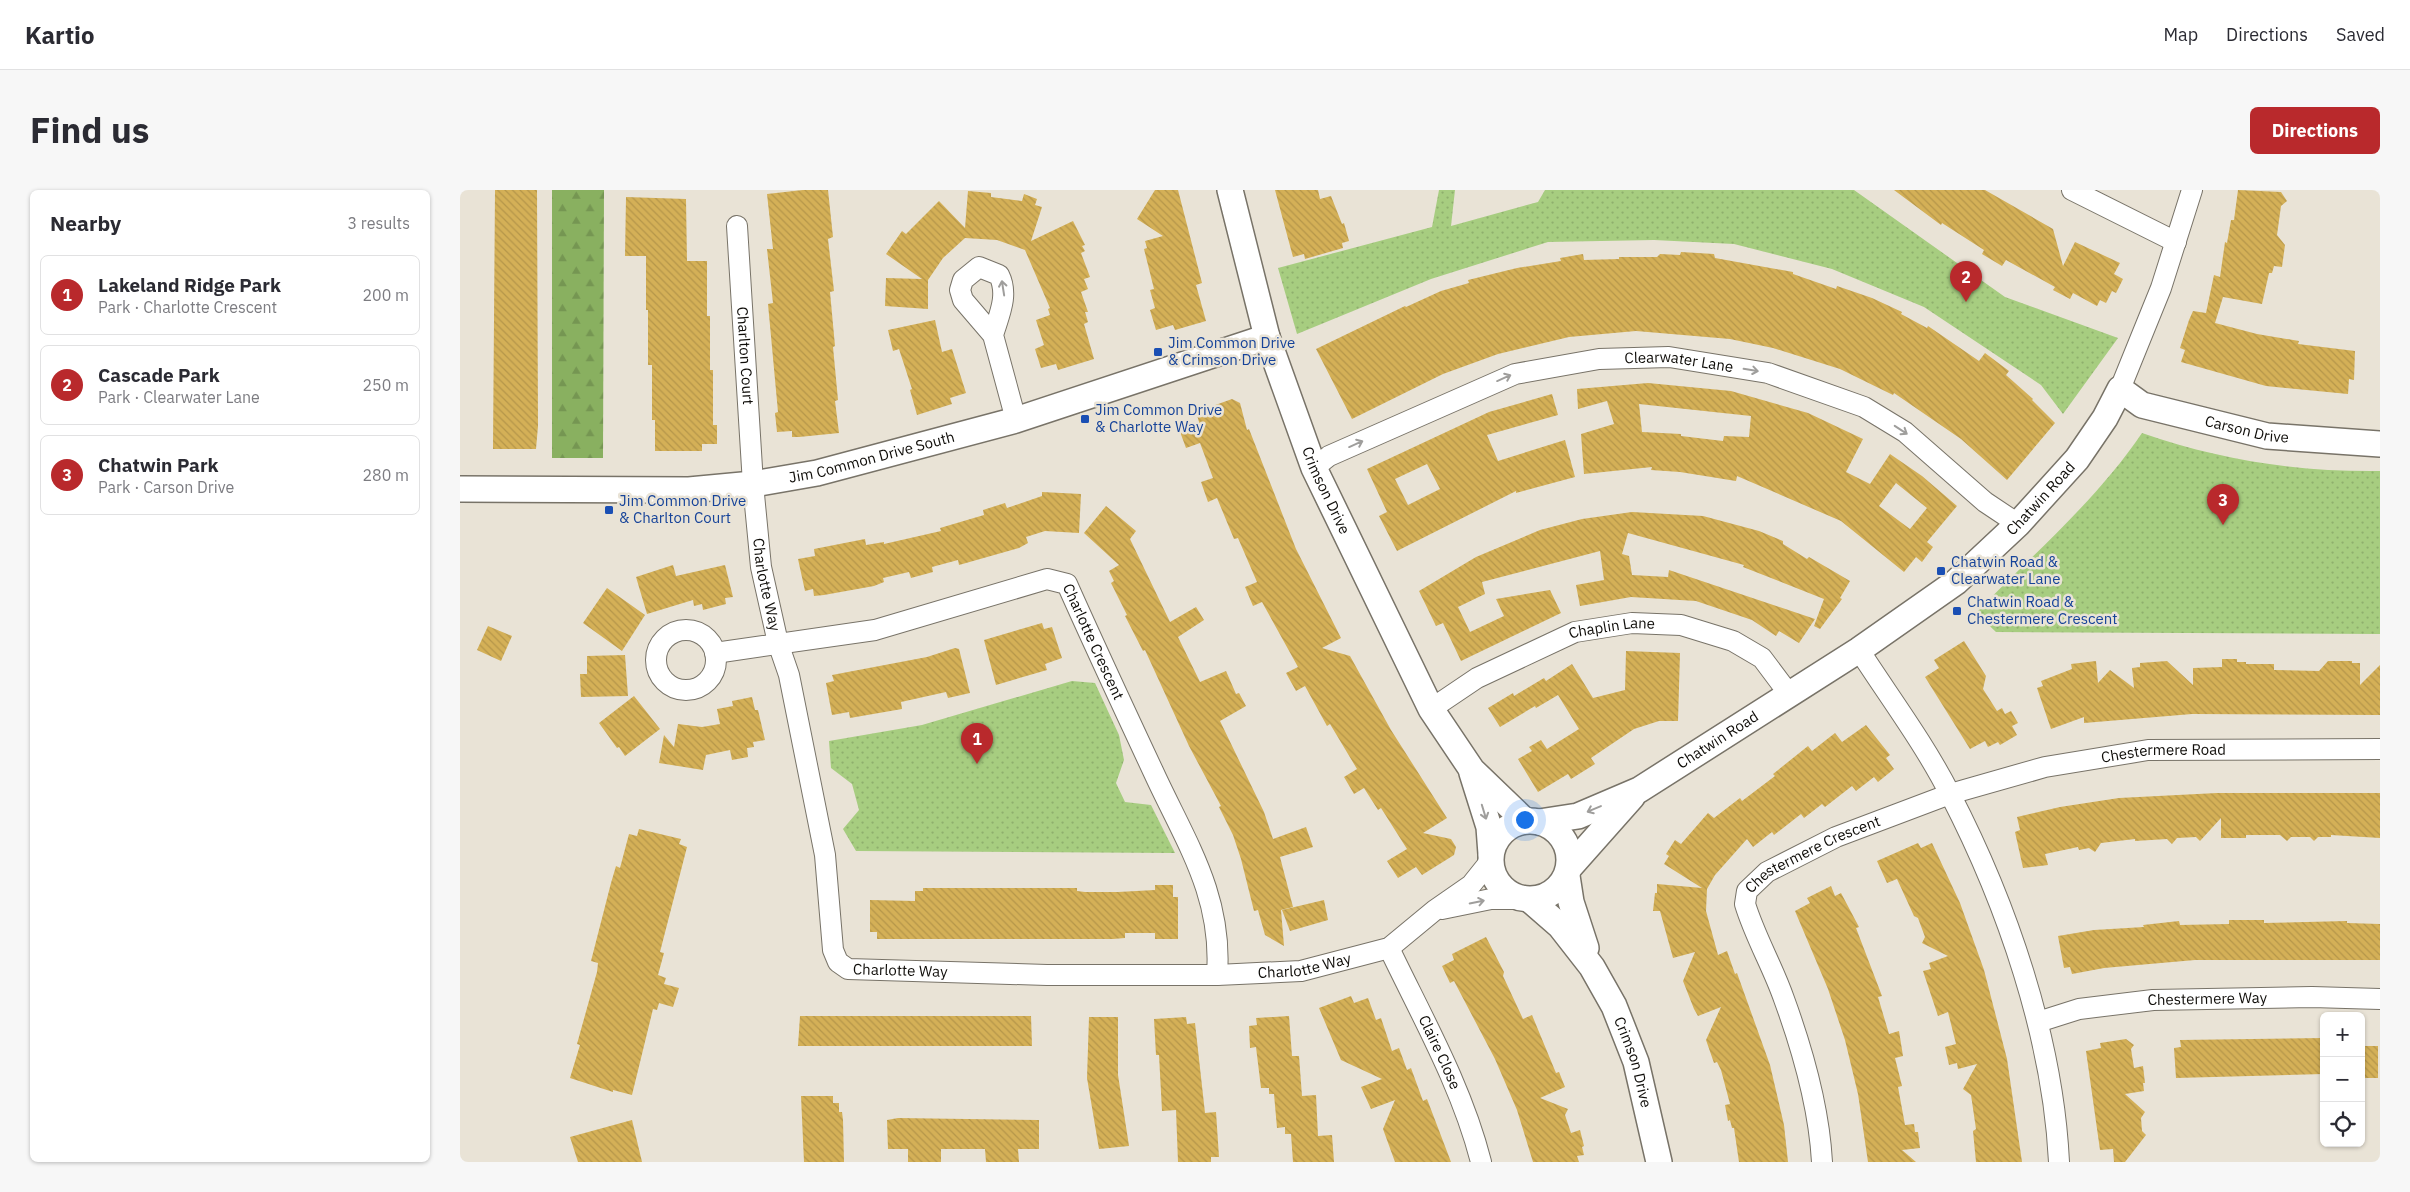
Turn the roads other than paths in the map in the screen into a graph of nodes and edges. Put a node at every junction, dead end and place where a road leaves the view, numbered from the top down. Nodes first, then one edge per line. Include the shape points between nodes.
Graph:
1 (1230, 190) edge
2 (2072, 190) edge
3 (2192, 190) edge
4 (737, 226) dead end
5 (2176, 242) junction
6 (994, 335) dead end
7 (1267, 337) junction
8 (2120, 389) junction
9 (1016, 420) junction
10 (2380, 444) edge
11 (1314, 468) junction
12 (753, 484) junction
13 (460, 489) edge
14 (2018, 524) junction
15 (778, 643) junction
16 (1859, 650) junction
17 (715, 652) dead end
18 (1789, 694) junction
19 (1432, 709) junction
20 (2380, 749) edge
21 (1472, 770) junction
22 (1638, 790) junction
23 (1950, 794) junction
24 (1532, 821) junction
25 (1491, 857) junction
26 (1568, 872) junction
27 (1525, 899) junction
28 (1435, 910) junction
29 (1389, 948) junction
30 (1592, 967) junction
31 (1217, 976) junction
32 (2380, 999) edge
33 (2038, 1022) junction
34 (1481, 1162) edge
35 (1660, 1162) edge
36 (1822, 1162) edge
37 (2059, 1162) edge

1 - 7 street, Crimson Drive
2 - 5 street
3 - 5 street, Chatwin Road
4 - 12 street, Charlton Court
5 - 8 street, Chatwin Road
6 - 9 street
7 - 9 street, Jim Common Drive South
7 - 11 street, Crimson Drive
8 - 10 street, Carson Drive via 2142,405 2267,436
8 - 14 street, Chatwin Road via 2077,459
9 - 12 street, Jim Common Drive South via 849,466
11 -> 14 street, Clearwater Lane via 1329,456 1514,374 1599,359 1669,357 1768,373 1864,407 1906,432 1985,502
11 - 19 street, Crimson Drive
12 - 13 street, Jim Common Drive South via 689,490
12 - 15 street, Charlotte Way via 761,567
14 - 16 street, Chatwin Road via 1956,582
15 - 17 street
15 - 31 street, Charlotte Way via 790,675 825,855 833,950 838,962 848,969 858,970
15 - 31 street, Charlotte Crescent via 875,630 1047,579 1067,584 1193,851 1214,912 1219,954
16 - 18 street, Chatwin Road
16 - 23 street via 1895,700
18 - 19 street, Chaplin Lane via 1762,658 1733,641 1681,626 1632,623 1575,632 1477,678
18 - 22 street, Chatwin Road
19 - 21 street, Crimson Drive
20 - 23 street, Chestermere Road via 2148,750 2045,767
21 - 24 street, Crimson Drive
21 -> 25 street, Crimson Drive via 1489,827
22 -> 24 street, Chatwin Road via 1578,816
22 - 26 street, Chatwin Road
23 - 33 street via 2004,914
23 - 36 street, Chestermere Crescent via 1836,837 1767,872 1747,891 1745,904 1749,917 1784,999 1809,1081
24 - 25 street via 1512,825 1502,832
24 - 26 street via 1550,826 1563,839 1570,856
25 - 27 street via 1492,872 1499,884 1508,893
25 - 28 street via 1471,885
26 - 27 street via 1552,894
26 - 30 street, Crimson Drive via 1570,902
28 -> 27 street via 1490,899
27 - 30 street, Crimson Drive via 1560,926
28 - 29 street, Charlotte Way
29 - 31 street, Charlotte Way via 1301,971
29 - 34 street, Claire Close via 1452,1080 1476,1140
30 - 35 street, Crimson Drive via 1614,1006 1636,1062
32 - 33 street, Chestermere Way via 2153,1000 2078,1009
33 - 37 street via 2058,1131

